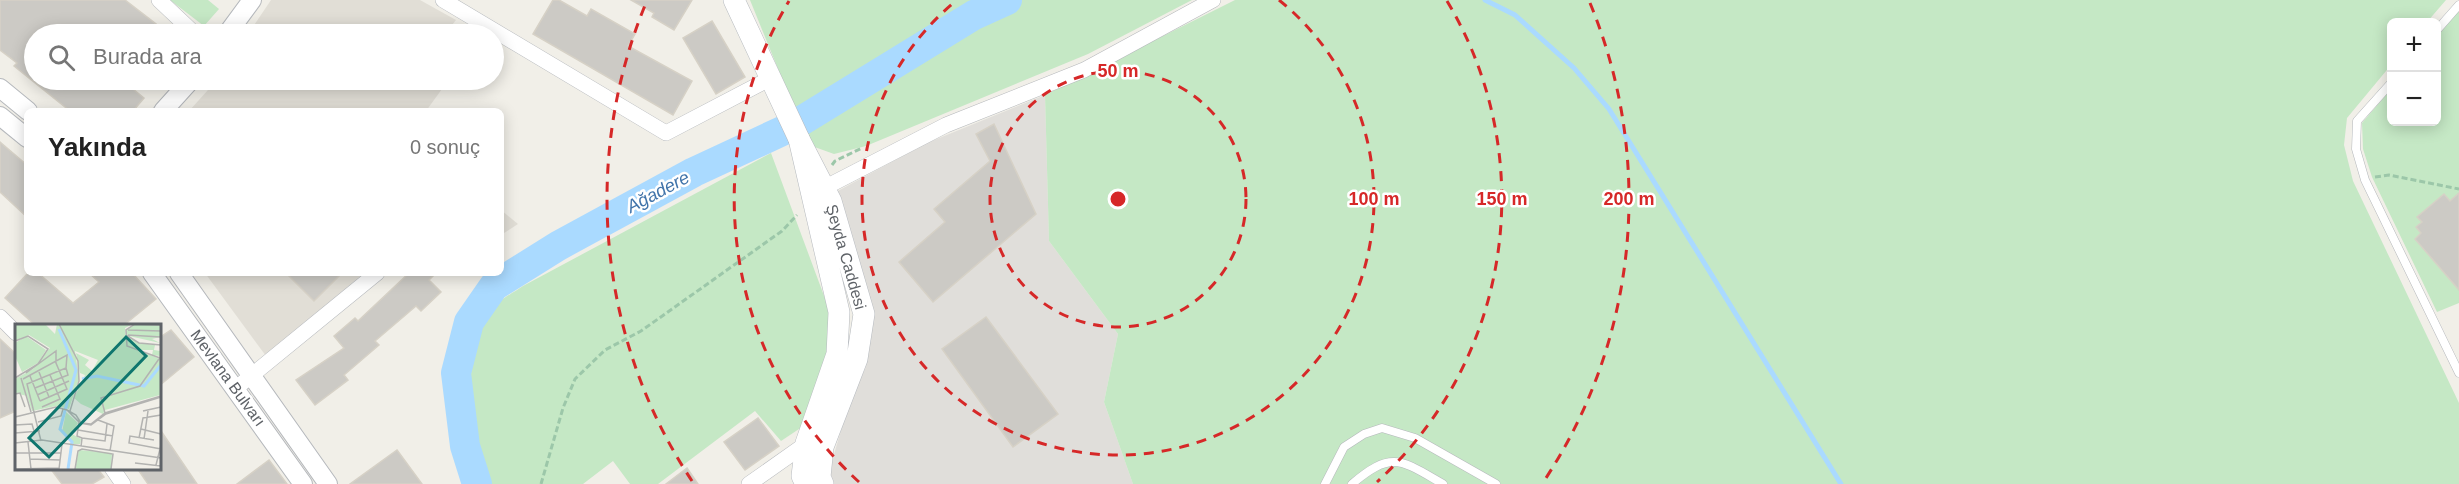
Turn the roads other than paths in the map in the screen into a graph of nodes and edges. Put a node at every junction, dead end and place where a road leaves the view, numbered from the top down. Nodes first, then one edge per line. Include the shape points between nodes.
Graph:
1 (159, 0) edge
2 (252, 0) edge
3 (443, 0) edge
4 (735, 0) edge
5 (1213, 0) edge
6 (2459, 5) edge
7 (184, 24) edge
8 (234, 24) edge
9 (483, 24) edge
10 (2441, 25) edge
11 (504, 36) edge
12 (771, 78) junction
13 (2387, 86) edge
14 (0, 88) edge
15 (182, 90) edge
16 (24, 108) edge
17 (166, 108) edge
18 (0, 116) edge
19 (24, 136) edge
20 (817, 193) junction
21 (155, 276) edge
22 (181, 276) edge
23 (373, 276) edge
24 (0, 316) edge
25 (15, 332) edge
26 (2459, 373) edge
27 (252, 376) junction
28 (235, 388) junction
29 (832, 425) junction
30 (806, 443) junction
31 (113, 469) edge
32 (123, 484) edge
33 (303, 484) edge
34 (328, 484) edge
35 (748, 484) edge
36 (806, 484) edge
37 (823, 484) edge
38 (1325, 484) edge
39 (1352, 484) edge
40 (1443, 484) edge
41 (1496, 484) edge

1 - 7 street
2 - 8 street
3 - 9 street
4 - 12 main road, Şeyda Caddesi
5 - 20 street via 1084,70 946,124
6 - 10 lane
11 - 12 street via 666,133
12 - 20 main road, Şeyda Caddesi via 799,139
13 - 26 lane via 2356,121 2356,149 2365,180
14 - 16 street
15 - 17 street
18 - 19 street
20 - 29 main road, Şeyda Caddesi via 831,201 864,314 857,359
20 - 30 main road, Şeyda Caddesi via 839,312 837,354
21 - 28 street, Mevlana Bulvarı
22 - 27 street, Mevlana Bulvarı
23 - 27 street
24 - 25 street
27 - 28 street
27 - 34 street, Mevlana Bulvarı
28 - 33 street, Mevlana Bulvarı
29 - 30 street
29 - 37 main road, Şeyda Caddesi via 823,447
30 - 35 street
30 - 36 main road, Şeyda Caddesi via 802,476
31 - 32 street
38 - 41 lane via 1344,447 1382,428 1415,438
39 - 40 lane via 1376,465 1402,461

